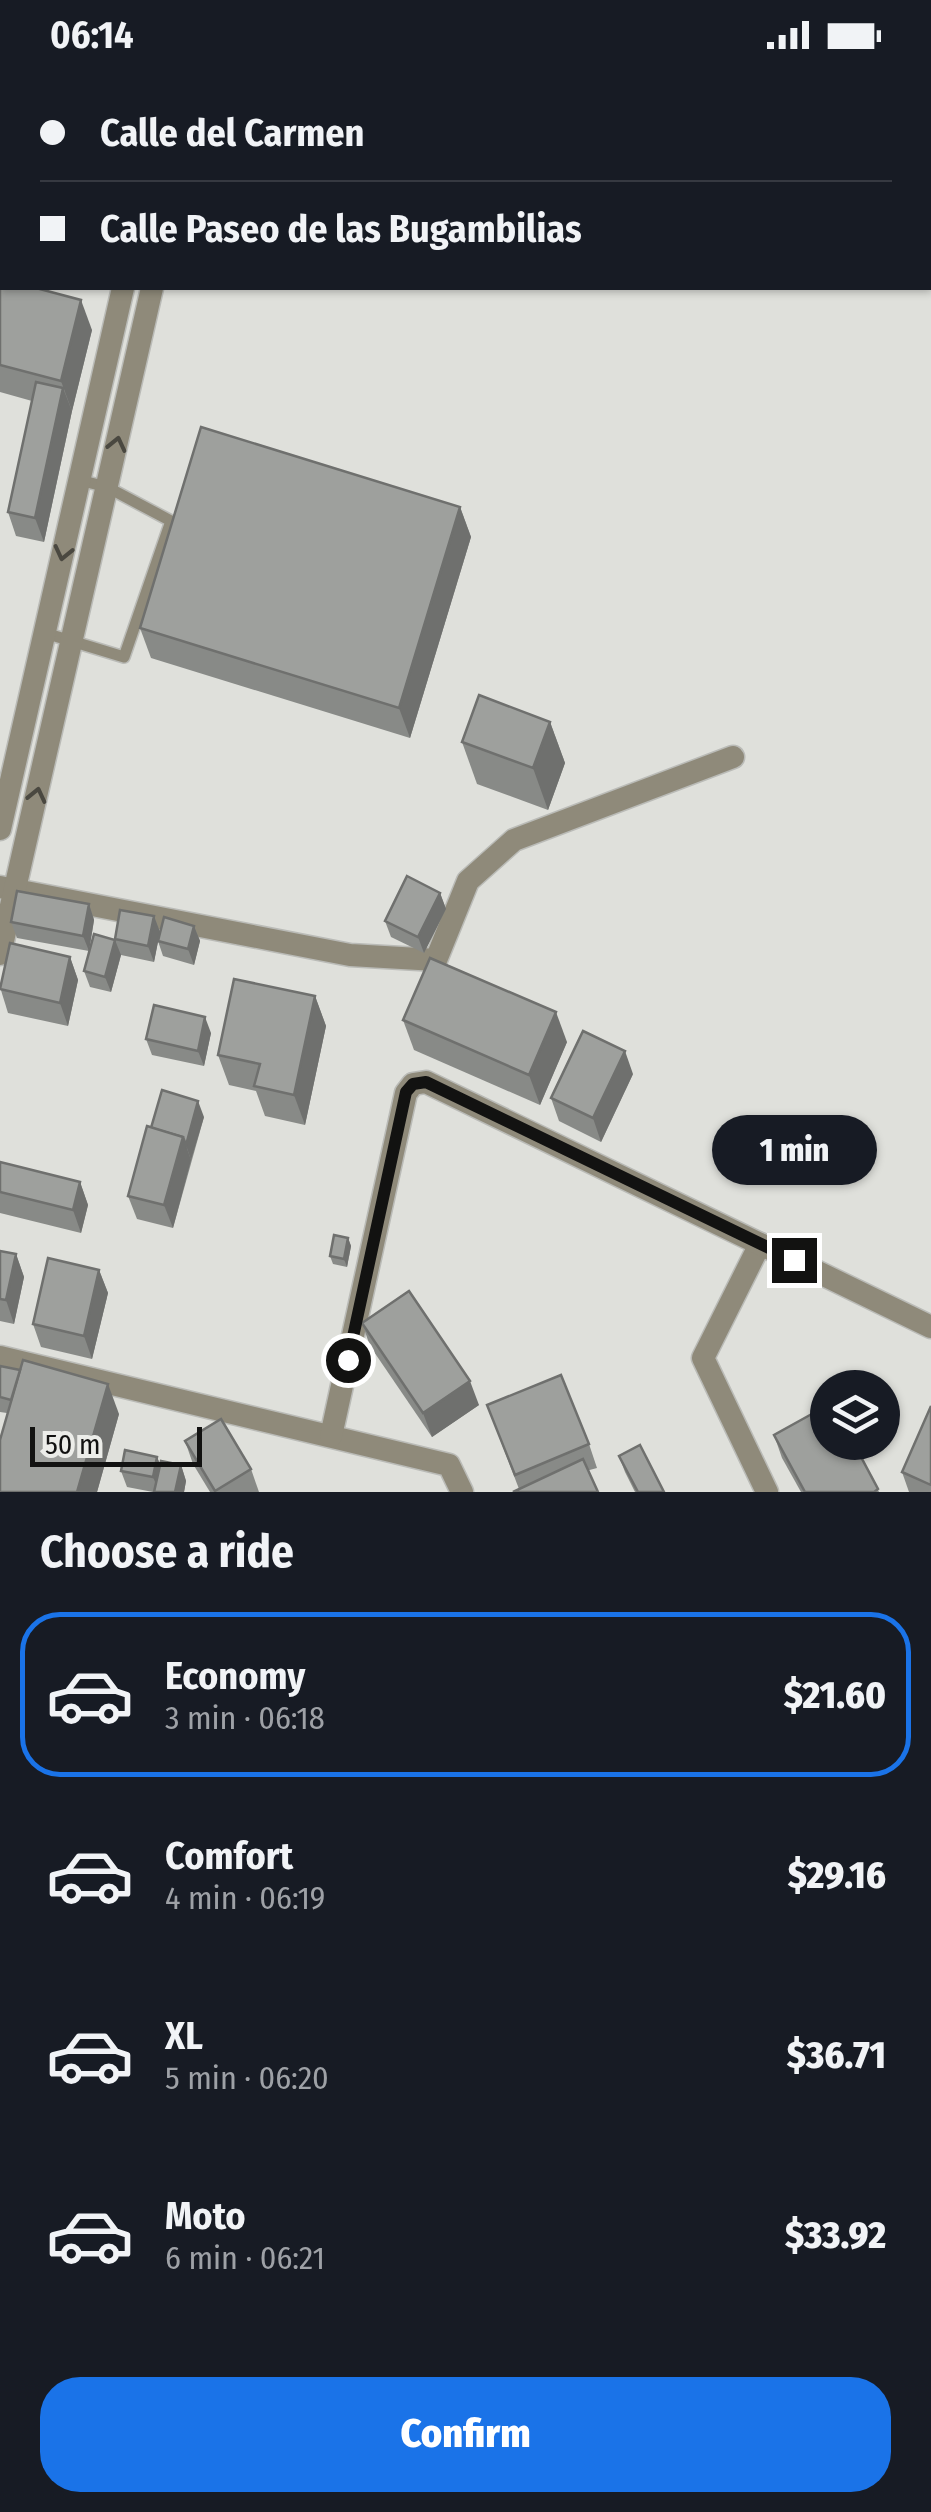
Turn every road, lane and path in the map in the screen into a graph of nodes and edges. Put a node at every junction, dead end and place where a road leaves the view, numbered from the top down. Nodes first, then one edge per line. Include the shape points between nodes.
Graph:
1 (123, 290) edge
2 (152, 290) edge
3 (79, 480) junction
4 (107, 487) junction
5 (44, 633) junction
6 (72, 641) junction
7 (733, 757) dead end
8 (0, 829) edge
9 (7, 888) edge
10 (4, 919) edge
11 (0, 954) edge
12 (760, 1244) junction
13 (931, 1327) edge
14 (0, 1357) edge
15 (331, 1436) junction
16 (462, 1492) edge
17 (767, 1492) edge

1 - 3 street
4 -> 2 street
3 - 4 lane
3 -> 5 street
4 - 6 street
4 - 6 lane via 170,521 124,657
5 - 6 lane
5 - 8 street
9 -> 6 street
7 - 9 street via 514,840 468,881 436,960 350,954
9 - 10 street
10 - 11 street
12 - 13 street
12 - 15 street via 426,1082 413,1084 406,1092
12 - 17 street via 703,1358
14 - 15 street
15 - 16 street via 449,1465

